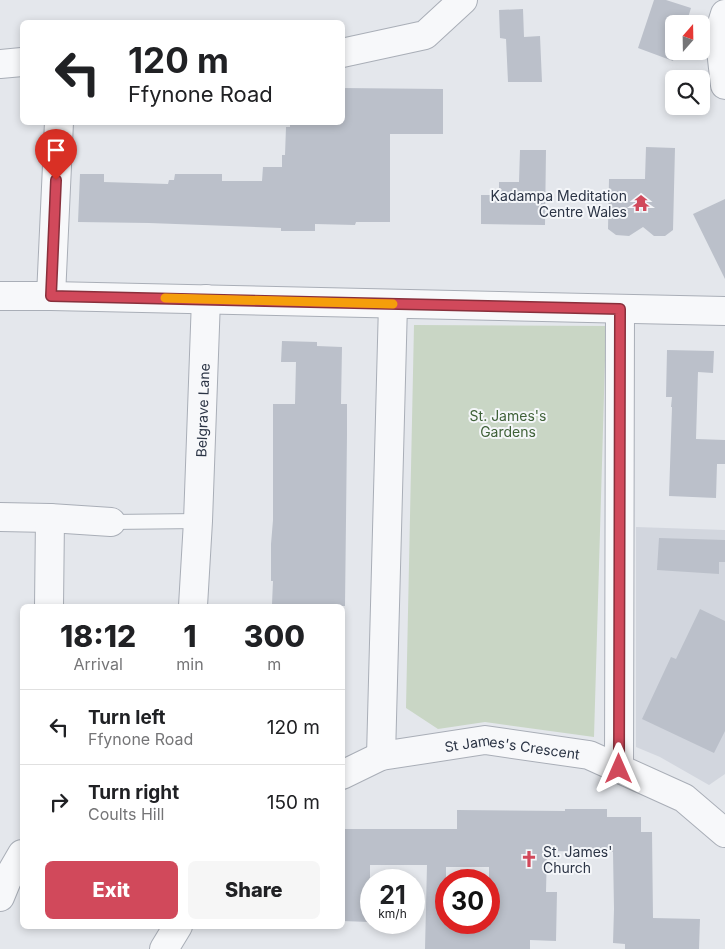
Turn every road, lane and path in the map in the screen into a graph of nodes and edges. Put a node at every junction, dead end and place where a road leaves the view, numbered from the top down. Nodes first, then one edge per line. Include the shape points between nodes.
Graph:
1 (463, 0) edge
2 (725, 14) edge
3 (345, 52) edge
4 (20, 62) edge
5 (0, 64) edge
6 (725, 85) edge
7 (59, 125) edge
8 (0, 296) edge
9 (51, 296) junction
10 (206, 299) junction
11 (393, 304) junction
12 (620, 309) junction
13 (725, 311) edge
14 (0, 517) edge
15 (50, 518) junction
16 (198, 521) junction
17 (111, 522) joint
18 (49, 604) edge
19 (194, 604) edge
20 (382, 756) junction
21 (619, 769) junction
22 (345, 774) edge
23 (725, 833) edge
24 (20, 857) edge
25 (0, 897) edge
26 (176, 929) edge
27 (164, 949) edge

1 - 3 street via 425,35
2 - 6 street via 719,32
4 - 5 street
7 - 9 street
8 - 9 street
9 - 10 street
10 - 11 street
10 - 16 street, Belgrave Lane
11 - 12 street
11 - 20 street
12 - 13 street
12 - 21 street
14 - 15 street
15 - 17 street
15 - 18 street
16 - 17 lane
16 - 19 street, Belgrave Lane
20 - 21 street, St James's Crescent via 485,740 589,754
20 - 22 street, St James's Crescent
21 - 23 street, St James's Crescent via 684,798
24 - 25 street
26 - 27 street

